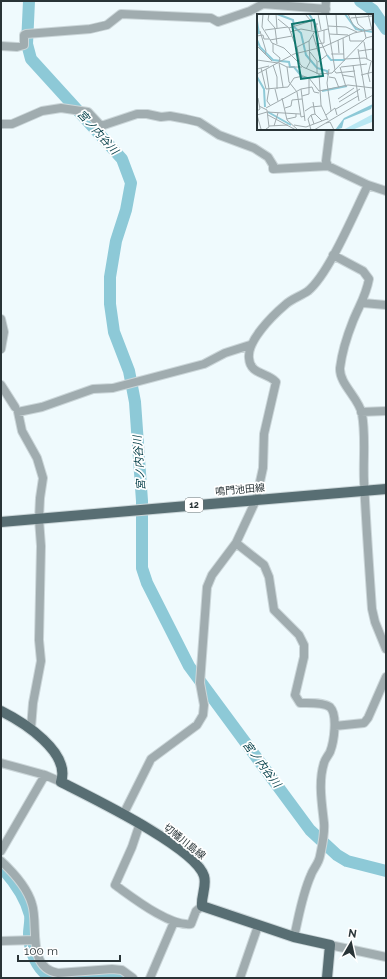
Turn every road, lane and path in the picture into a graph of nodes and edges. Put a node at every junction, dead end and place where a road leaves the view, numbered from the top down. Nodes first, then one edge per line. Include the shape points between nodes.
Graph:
1 (326, 8) edge
2 (1, 46) edge
3 (1, 124) edge
4 (330, 130) edge
5 (328, 166) junction
6 (368, 185) junction
7 (386, 191) edge
8 (333, 254) junction
9 (363, 303) junction
10 (386, 305) edge
11 (1, 318) edge
12 (250, 345) junction
13 (1, 349) edge
14 (1, 385) edge
15 (15, 407) dead end
16 (386, 411) edge
17 (361, 412) junction
18 (386, 489) edge
19 (365, 491) junction
20 (256, 500) junction
21 (39, 518) junction
22 (1, 522) edge
23 (236, 542) junction
24 (386, 649) edge
25 (386, 677) edge
26 (1, 711) edge
27 (334, 726) junction
28 (31, 728) junction
29 (1, 763) edge
30 (45, 774) junction
31 (60, 782) junction
32 (123, 815) junction
33 (140, 823) junction
34 (1, 852) edge
35 (1, 861) edge
36 (202, 906) junction
37 (174, 922) junction
38 (258, 926) junction
39 (294, 937) junction
40 (1, 940) edge
41 (35, 940) junction
42 (330, 945) junction
43 (386, 957) edge
44 (134, 978) edge
45 (150, 978) edge
46 (240, 978) edge
47 (327, 978) edge

1 - 2 street via 263,4 250,12 218,22 211,18 121,14 107,25 90,29 29,34 24,35 24,45
3 - 5 street via 12,124 42,111 61,108 88,112 101,126 137,114 170,116 199,122 219,135 254,148 268,157 273,169
4 - 5 street via 326,161
5 - 6 street
6 - 7 street
6 - 8 street
8 - 9 street via 364,271 369,279
8 - 12 street via 320,277 308,291 285,304
9 - 10 street
9 - 17 street via 347,338 340,369 341,379 349,388
11 - 13 street via 4,332
12 - 20 street via 251,366 256,372 272,377 276,382 264,434 263,468
12 - 21 street via 225,353 204,364 113,388 93,389 18,412 22,431 42,469
14 - 15 street
16 - 17 street
17 - 19 street
18 - 19 main road, 鳴門池田線 / 12
19 - 20 main road, 鳴門池田線 / 12
19 - 24 street via 372,609 374,622
20 - 21 main road, 鳴門池田線 / 12
20 - 23 street
21 - 22 main road, 鳴門池田線 / 12
21 - 28 street via 41,661
23 - 27 street via 264,565 269,577 274,610 299,636 304,645 304,657 295,695 300,702 322,704 330,708
23 - 32 street via 212,575 207,587 200,683 203,714 197,725 151,758
25 - 27 street via 364,723
26 - 28 main road
27 - 39 street via 334,739 330,753 324,761 322,773 321,809 324,823 320,859 311,874 302,900
28 - 31 main road via 43,739 59,761 63,773
29 - 30 street
30 - 31 street
30 - 34 street
31 - 32 main road, 切幡川島線
32 - 33 main road, 切幡川島線
33 - 36 main road, 切幡川島線 via 170,842 198,865 204,876
33 - 37 street via 115,885
35 - 41 street via 13,872 32,904
36 - 37 street via 196,911 191,924
36 - 38 main road
37 - 45 street
38 - 39 main road
38 - 46 street
39 - 42 main road
40 - 41 street
41 - 44 street via 38,954 50,972 112,969 122,970
42 - 43 street
42 - 47 main road

